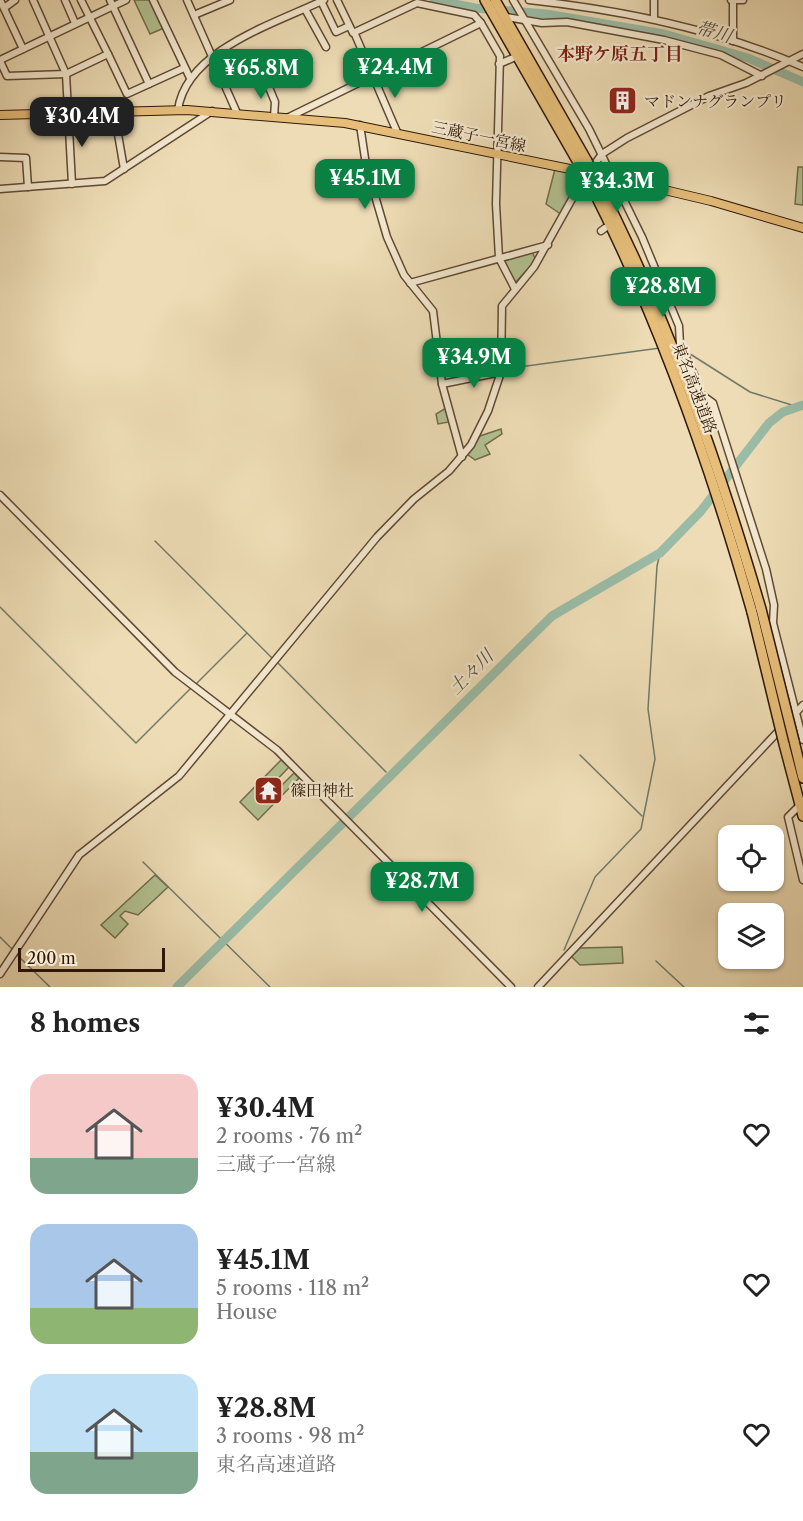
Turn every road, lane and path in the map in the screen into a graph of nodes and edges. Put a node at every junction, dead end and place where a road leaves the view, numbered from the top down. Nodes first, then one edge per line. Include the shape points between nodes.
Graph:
1 (0, 0) edge
2 (15, 0) edge
3 (33, 0) edge
4 (64, 0) edge
5 (81, 0) edge
6 (126, 0) edge
7 (153, 0) edge
8 (187, 0) edge
9 (230, 0) edge
10 (337, 0) edge
11 (485, 0) edge
12 (495, 0) edge
13 (529, 0) edge
14 (654, 0) edge
15 (732, 0) edge
16 (743, 0) edge
17 (322, 1) edge
18 (514, 1) edge
19 (111, 3) edge
20 (4, 8) junction
21 (305, 9) junction
22 (194, 15) junction
23 (89, 17) junction
24 (502, 18) junction
25 (654, 19) junction
26 (525, 20) junction
27 (75, 23) junction
28 (481, 23) junction
29 (352, 29) junction
30 (50, 36) junction
31 (733, 41) junction
32 (538, 43) junction
33 (326, 47) dead end
34 (531, 47) dead end
35 (23, 49) junction
36 (108, 54) junction
37 (803, 54) edge
38 (212, 55) junction
39 (513, 58) dead end
40 (0, 60) edge
41 (784, 62) junction
42 (499, 64) junction
43 (803, 67) edge
44 (184, 68) junction
45 (66, 74) junction
46 (765, 74) junction
47 (372, 76) junction
48 (190, 78) junction
49 (266, 80) dead end
50 (149, 84) junction
51 (178, 110) junction
52 (114, 111) junction
53 (212, 111) junction
54 (237, 112) junction
55 (68, 113) junction
56 (0, 115) edge
57 (273, 117) junction
58 (286, 118) junction
59 (360, 125) junction
60 (397, 132) junction
61 (497, 153) junction
62 (602, 154) junction
63 (0, 157) edge
64 (124, 170) junction
65 (614, 178) junction
66 (592, 179) junction
67 (72, 184) junction
68 (28, 187) junction
69 (0, 189) edge
70 (632, 216) junction
71 (624, 219) dead end
72 (803, 228) edge
73 (548, 244) junction
74 (499, 258) junction
75 (410, 283) junction
76 (515, 289) junction
77 (501, 372) junction
78 (442, 384) junction
79 (689, 400) junction
80 (462, 456) junction
81 (720, 487) junction
82 (0, 495) edge
83 (756, 611) junction
84 (803, 705) edge
85 (795, 713) junction
86 (230, 715) junction
87 (799, 741) edge
88 (803, 778) edge
89 (800, 812) edge
90 (803, 880) edge
91 (0, 974) edge
92 (511, 987) edge
93 (538, 987) edge

1 - 20 street
2 - 20 street
3 - 30 street
4 - 27 street
5 - 23 street
6 - 19 street
7 - 44 street
8 - 22 street
9 - 22 street
10 - 29 street
11 - 24 highway, 東名高速道路
12 - 24 highway, 東名高速道路
13 - 25 street
14 - 25 street
15 - 16 street
15 - 31 street
17 - 21 street
17 - 29 street via 336,32
18 - 26 street
19 - 23 street
19 - 50 street
20 - 35 street
21 - 33 street
21 - 38 street
22 - 38 street
23 - 27 street
23 - 36 street
24 - 26 street
24 - 66 highway, 東名高速道路, bridge
25 - 31 street
26 - 32 street
26 - 46 street via 567,22 664,40 721,55
27 - 30 street
28 - 29 street via 474,15 417,3
28 - 42 street via 500,56
28 - 47 street
29 - 47 street
30 - 35 street
30 - 45 street
31 - 41 street
32 - 34 street
32 - 62 street
35 - 40 street
36 - 45 street
36 - 50 street via 127,94
37 - 41 street
38 - 48 street
38 - 54 street
39 - 42 street
40 - 45 street via 7,76
41 - 43 street
41 - 46 street
42 - 61 street
44 - 48 street
44 - 50 street
45 - 55 street
46 - 62 street via 709,96
47 - 58 street
47 - 60 street
48 - 51 street
49 - 57 street via 275,102
51 - 52 main road, 三蔵子一宮線
51 - 53 main road, 三蔵子一宮線
52 - 55 main road, 三蔵子一宮線
52 - 64 street
53 - 54 main road, 三蔵子一宮線
53 - 64 street
54 - 57 main road, 三蔵子一宮線
55 - 56 main road, 三蔵子一宮線
55 - 67 street
57 - 58 main road, 三蔵子一宮線
58 - 59 main road, 三蔵子一宮線
59 - 60 main road, 三蔵子一宮線
59 - 75 street via 376,206
60 - 61 main road, 三蔵子一宮線
61 - 66 main road, 三蔵子一宮線
61 - 74 street
62 - 65 street
62 - 66 street
63 - 68 street via 26,158
64 - 67 street via 105,181
65 - 66 main road, 三蔵子一宮線
65 - 70 street
65 - 72 main road, 三蔵子一宮線
66 - 73 street
66 - 79 highway, 東名高速道路
67 - 68 street
68 - 69 street
70 - 71 street
70 - 85 street via 679,326 680,345 699,393 713,403 773,596 773,623
73 - 74 street
73 - 76 street
74 - 75 street
74 - 76 street
75 - 78 street via 433,311
76 - 77 street via 500,312
77 - 78 street
77 - 80 street via 477,436
78 - 80 street
79 - 81 highway, 東名高速道路
79 - 81 highway, 東名高速道路 via 722,478
80 - 86 street via 377,537
81 - 83 highway, 東名高速道路
81 - 83 highway, 東名高速道路 via 718,497
82 - 86 street via 175,672
83 - 87 highway, 東名高速道路, bridge
83 - 89 highway, 東名高速道路, bridge
84 - 85 street
85 - 87 street
85 - 93 street
86 - 91 street via 178,776 79,855
86 - 92 street via 277,750
87 - 88 highway, 東名高速道路
89 - 90 street via 788,817

